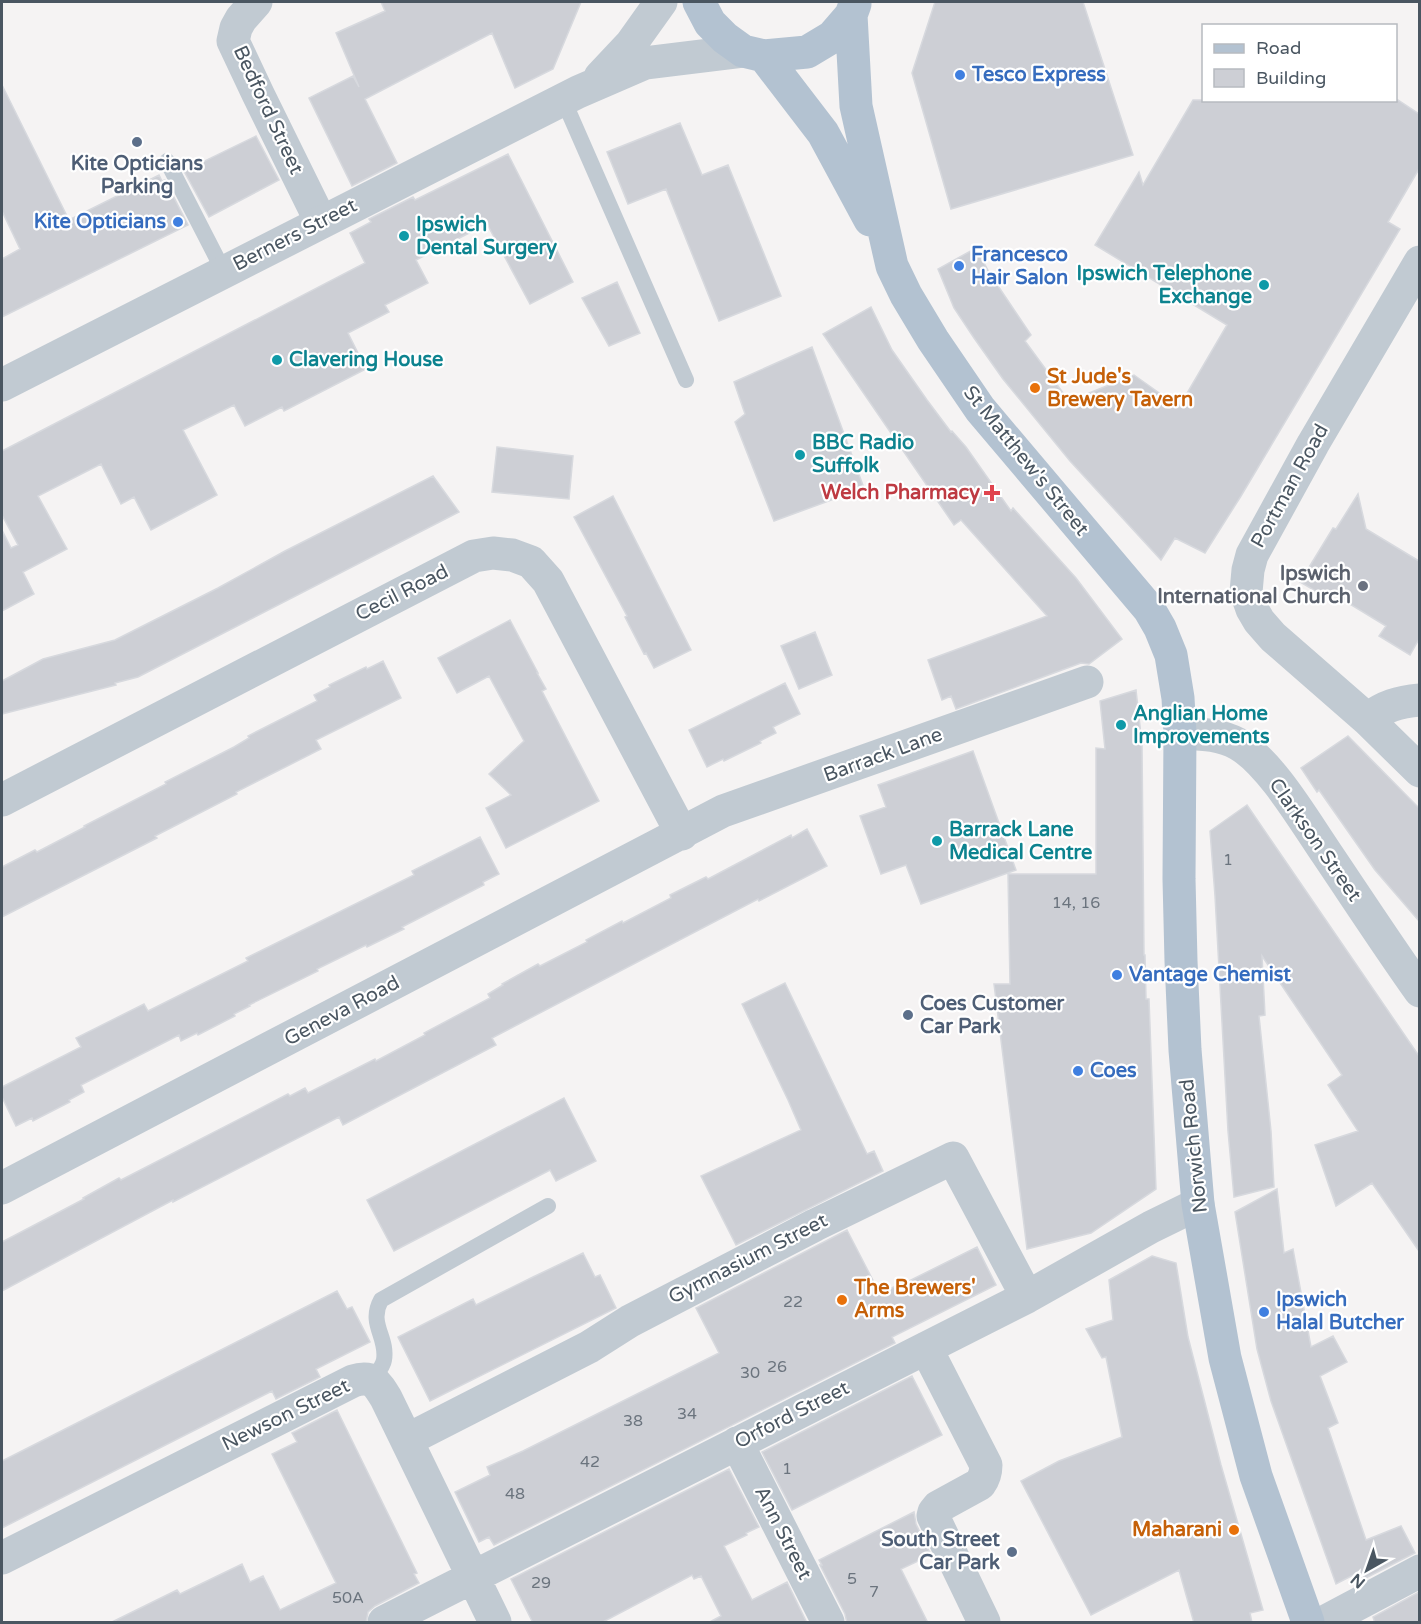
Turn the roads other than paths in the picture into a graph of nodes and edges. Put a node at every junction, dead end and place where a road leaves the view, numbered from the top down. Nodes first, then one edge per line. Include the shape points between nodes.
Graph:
1 (256, 2) edge
2 (661, 2) edge
3 (699, 2) edge
4 (853, 8) edge
5 (753, 53) junction
6 (577, 93) junction
7 (167, 161) dead end
8 (321, 222) junction
9 (890, 259) junction
10 (1419, 262) edge
11 (225, 272) junction
12 (686, 380) dead end
13 (2, 385) edge
14 (1171, 655) joint
15 (1087, 682) dead end
16 (1419, 700) edge
17 (1367, 719) junction
18 (1180, 733) junction
19 (1419, 771) edge
20 (2, 800) edge
21 (682, 834) junction
22 (1419, 991) edge
23 (2, 1188) edge
24 (1198, 1204) junction
25 (548, 1206) dead end
26 (1027, 1297) junction
27 (926, 1348) junction
28 (372, 1380) junction
29 (407, 1440) junction
30 (737, 1443) junction
31 (2, 1558) edge
32 (1419, 1571) edge
33 (473, 1578) junction
34 (384, 1623) edge
35 (495, 1623) edge
36 (828, 1623) edge
37 (984, 1623) edge
38 (1308, 1623) edge
39 (1324, 1623) edge

1 - 8 street, Bedford Street via 241,19 233,41
2 - 6 street, Berners Street via 631,44
3 - 5 main road, St Matthew's Street via 710,23 725,38
4 - 5 main road via 832,38 807,52
4 - 9 main road, St Matthew's Street via 855,106
5 - 6 street, Berners Street via 645,63
5 - 9 main road, St Matthew's Street via 823,133
6 - 8 street, Berners Street
6 - 12 lane
7 - 11 lane
8 - 11 street, Berners Street
9 - 14 main road, St Matthew's Street via 922,322 980,409 1139,596 1160,628
10 - 17 street, Portman Road via 1313,444 1252,555 1248,570 1246,592 1259,621
11 - 13 street, Berners Street
14 - 18 main road, Norwich Road
15 - 21 street, Barrack Lane via 723,811
16 - 17 street via 1398,702
17 - 19 street, Portman Road
18 - 22 street, Clarkson Street via 1229,739 1264,766
18 - 24 main road, Norwich Road via 1181,961
20 - 21 street, Cecil Road via 474,556 494,553 531,562 548,581
21 - 23 street, Geneva Road
24 - 26 street, Orford Street
24 - 38 main road, Norwich Road via 1225,1358 1256,1476
25 - 28 lane via 381,1300 376,1310 384,1362
26 - 27 street, Orford Street
26 - 29 street, Gymnasium Street via 953,1158 805,1230
27 - 30 street, Orford Street
27 - 37 street via 986,1465 980,1484 938,1507 933,1516
28 - 29 street, Newson Street
28 - 31 street, Newson Street via 353,1381
29 - 33 street, Newson Street
30 - 33 street, Orford Street
30 - 36 street, Ann Street
32 - 39 street
33 - 34 street, Orford Street
33 - 35 street, Newson Street

